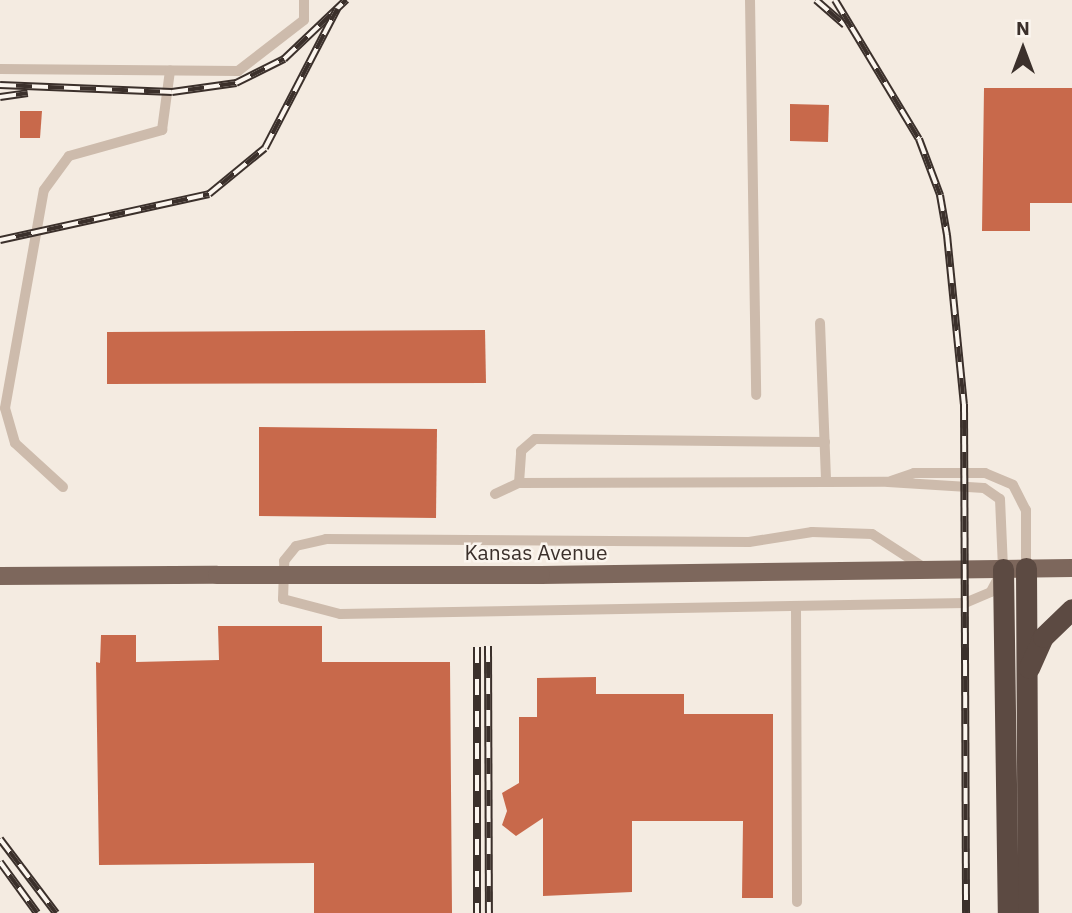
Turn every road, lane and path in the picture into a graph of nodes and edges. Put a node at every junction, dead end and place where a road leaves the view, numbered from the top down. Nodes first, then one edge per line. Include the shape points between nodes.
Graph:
1 (304, 0) edge
2 (750, 0) edge
3 (0, 69) edge
4 (170, 71) junction
5 (820, 323) dead end
6 (756, 395) dead end
7 (825, 442) junction
8 (826, 482) junction
9 (888, 482) junction
10 (519, 483) junction
11 (63, 487) dead end
12 (495, 494) dead end
13 (1026, 568) junction
14 (1072, 568) edge
15 (1003, 569) junction
16 (932, 572) junction
17 (0, 576) edge
18 (796, 606) junction
19 (1072, 609) edge
20 (1028, 670) junction
21 (797, 902) dead end
22 (1008, 913) edge
23 (1028, 913) edge

1 - 4 lane via 304,20 238,71
2 - 6 lane
3 - 4 lane
4 - 11 lane via 162,130 69,156 44,190 5,408 15,443
5 - 7 lane
7 - 8 lane
7 - 10 lane via 535,439 521,451
8 - 9 lane
8 - 10 lane
9 - 13 lane via 914,473 1001,477 1021,494 1027,510
9 - 15 lane via 995,493 1002,510
10 - 12 lane
13 - 14 main road, Kansas Avenue
13 - 15 main road, Kansas Avenue
13 - 20 highway
15 - 16 main road, Kansas Avenue
15 - 18 lane via 991,592 965,603
15 - 22 highway
16 - 17 main road, Kansas Avenue, bridge
16 - 18 lane via 872,534 812,532 748,542 326,539 296,546 284,561 280,585 283,599 340,614
18 - 21 lane
19 - 20 highway via 1043,637
20 - 23 highway

